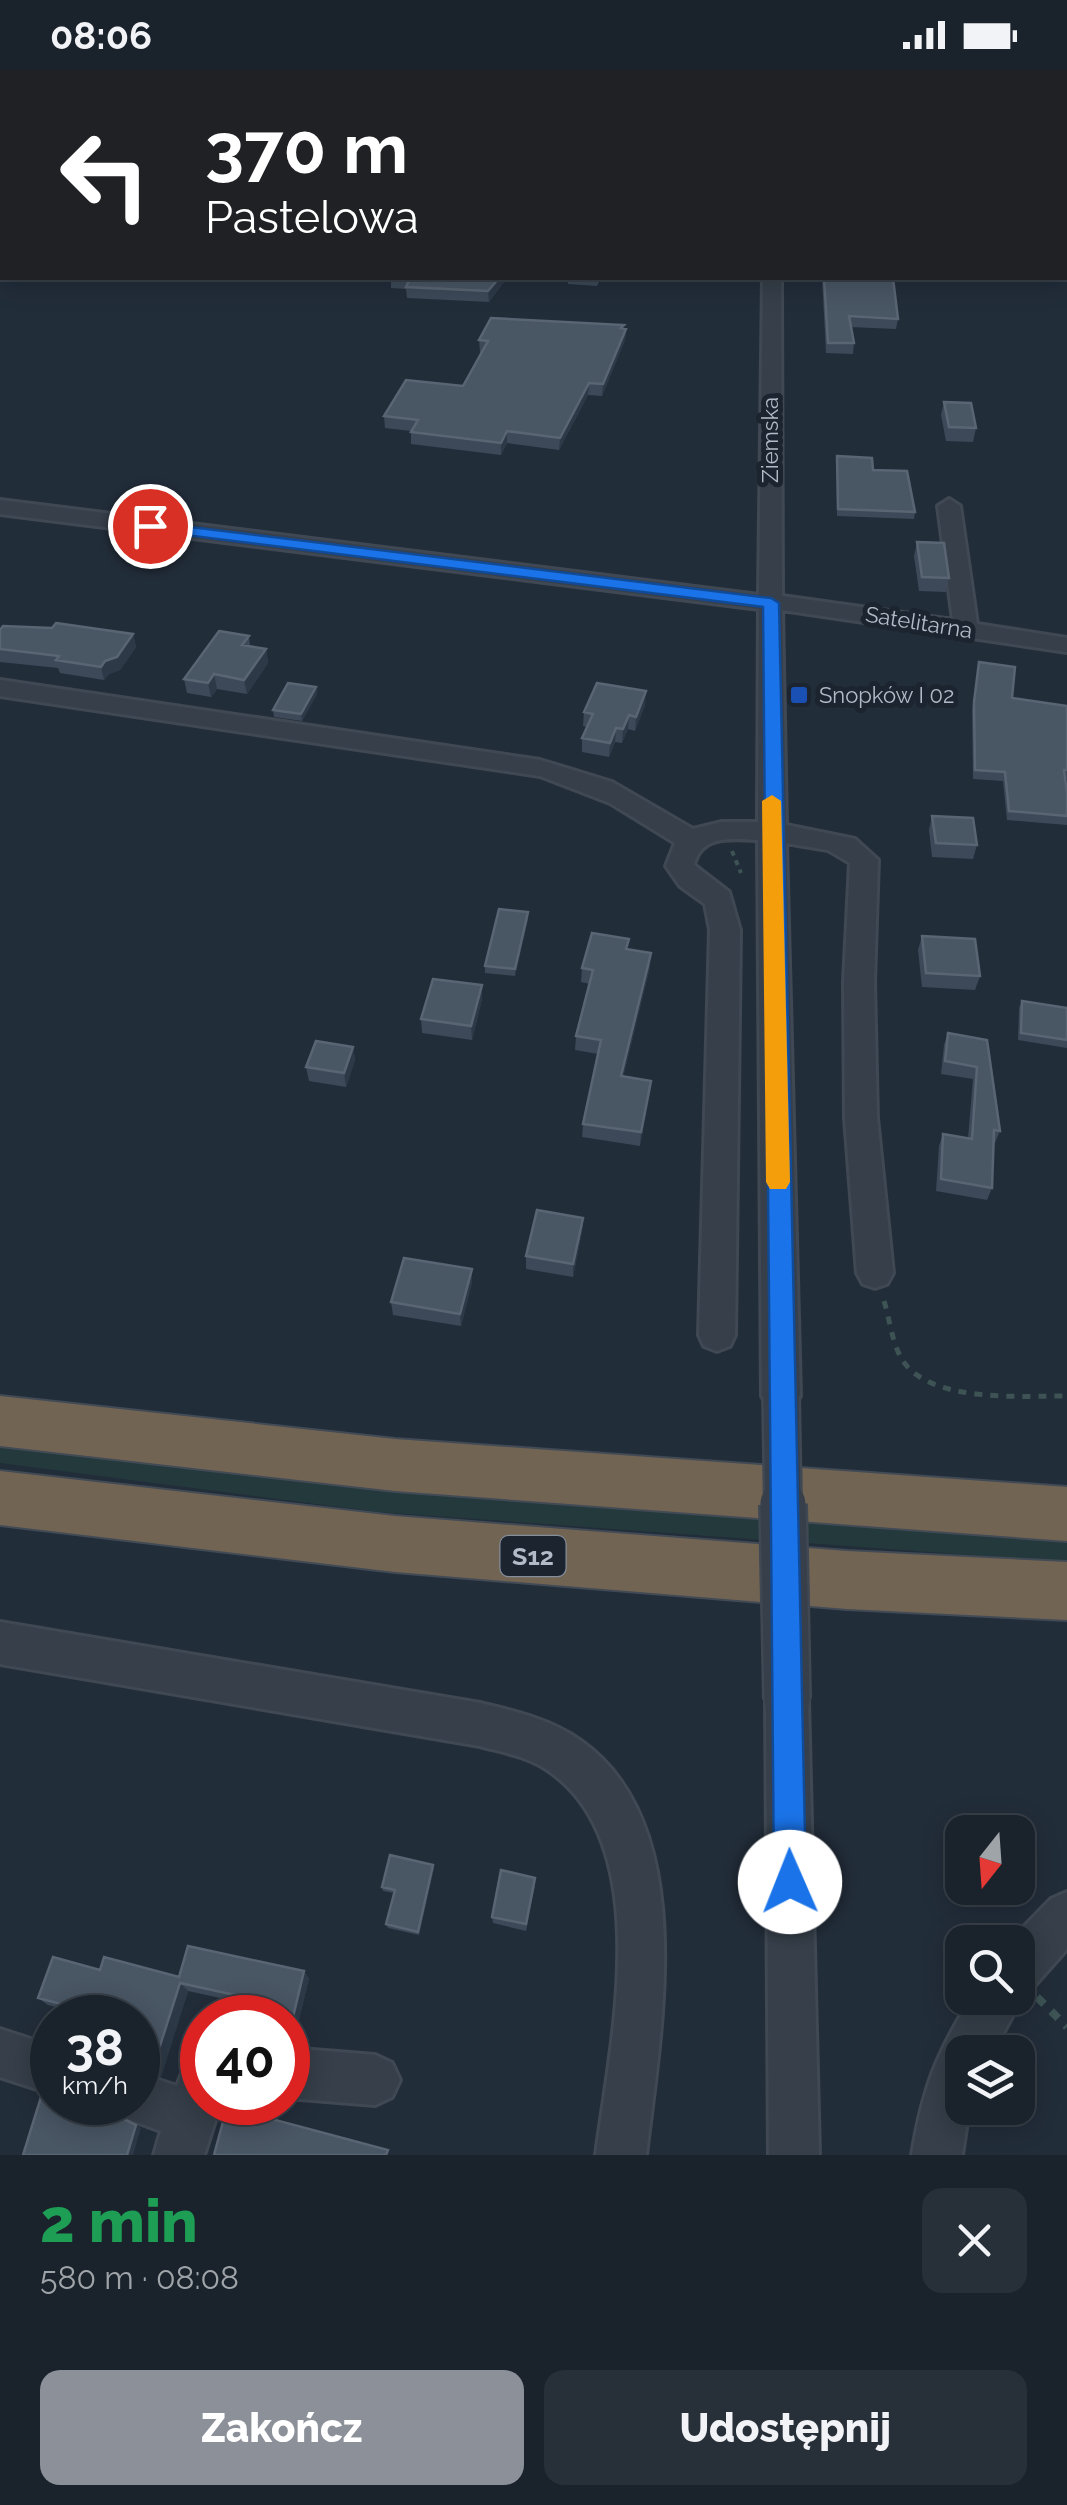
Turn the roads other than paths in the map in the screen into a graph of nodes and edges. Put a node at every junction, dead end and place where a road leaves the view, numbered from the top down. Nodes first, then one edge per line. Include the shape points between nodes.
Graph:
1 (772, 280) edge
2 (949, 506) dead end
3 (0, 507) edge
4 (771, 603) junction
5 (966, 629) junction
6 (1067, 645) edge
7 (0, 688) edge
8 (772, 835) junction
9 (692, 841) junction
10 (875, 1273) road end
11 (718, 1334) dead end
12 (0, 1421) edge
13 (0, 1498) edge
14 (1067, 1514) edge
15 (1067, 1592) edge
16 (0, 1643) edge
17 (1067, 1915) edge
18 (1035, 1958) edge
19 (2, 2060) edge
20 (30, 2066) edge
21 (310, 2075) edge
22 (375, 2080) dead end
23 (945, 2103) edge
24 (621, 2155) edge
25 (794, 2155) edge
26 (937, 2155) edge

1 - 4 street, Ziemska
2 - 5 street
3 - 4 street, Satelitarna
4 - 5 street, Satelitarna
4 - 8 street, Ziemska
5 - 6 street, Satelitarna
7 - 9 street via 587,778
8 - 9 street via 726,831
8 - 10 street via 847,847 864,860 860,1118
8 - 25 street, Ziemska, bridge
9 - 11 street via 680,866 718,899 725,930
12 - 14 highway via 412,1466
13 - 15 highway, S12 via 395,1544
16 - 24 street via 451,1721 553,1748 588,1777 629,1850 639,1975
17 - 18 street
19 - 20 street
21 - 22 street
23 - 26 street

